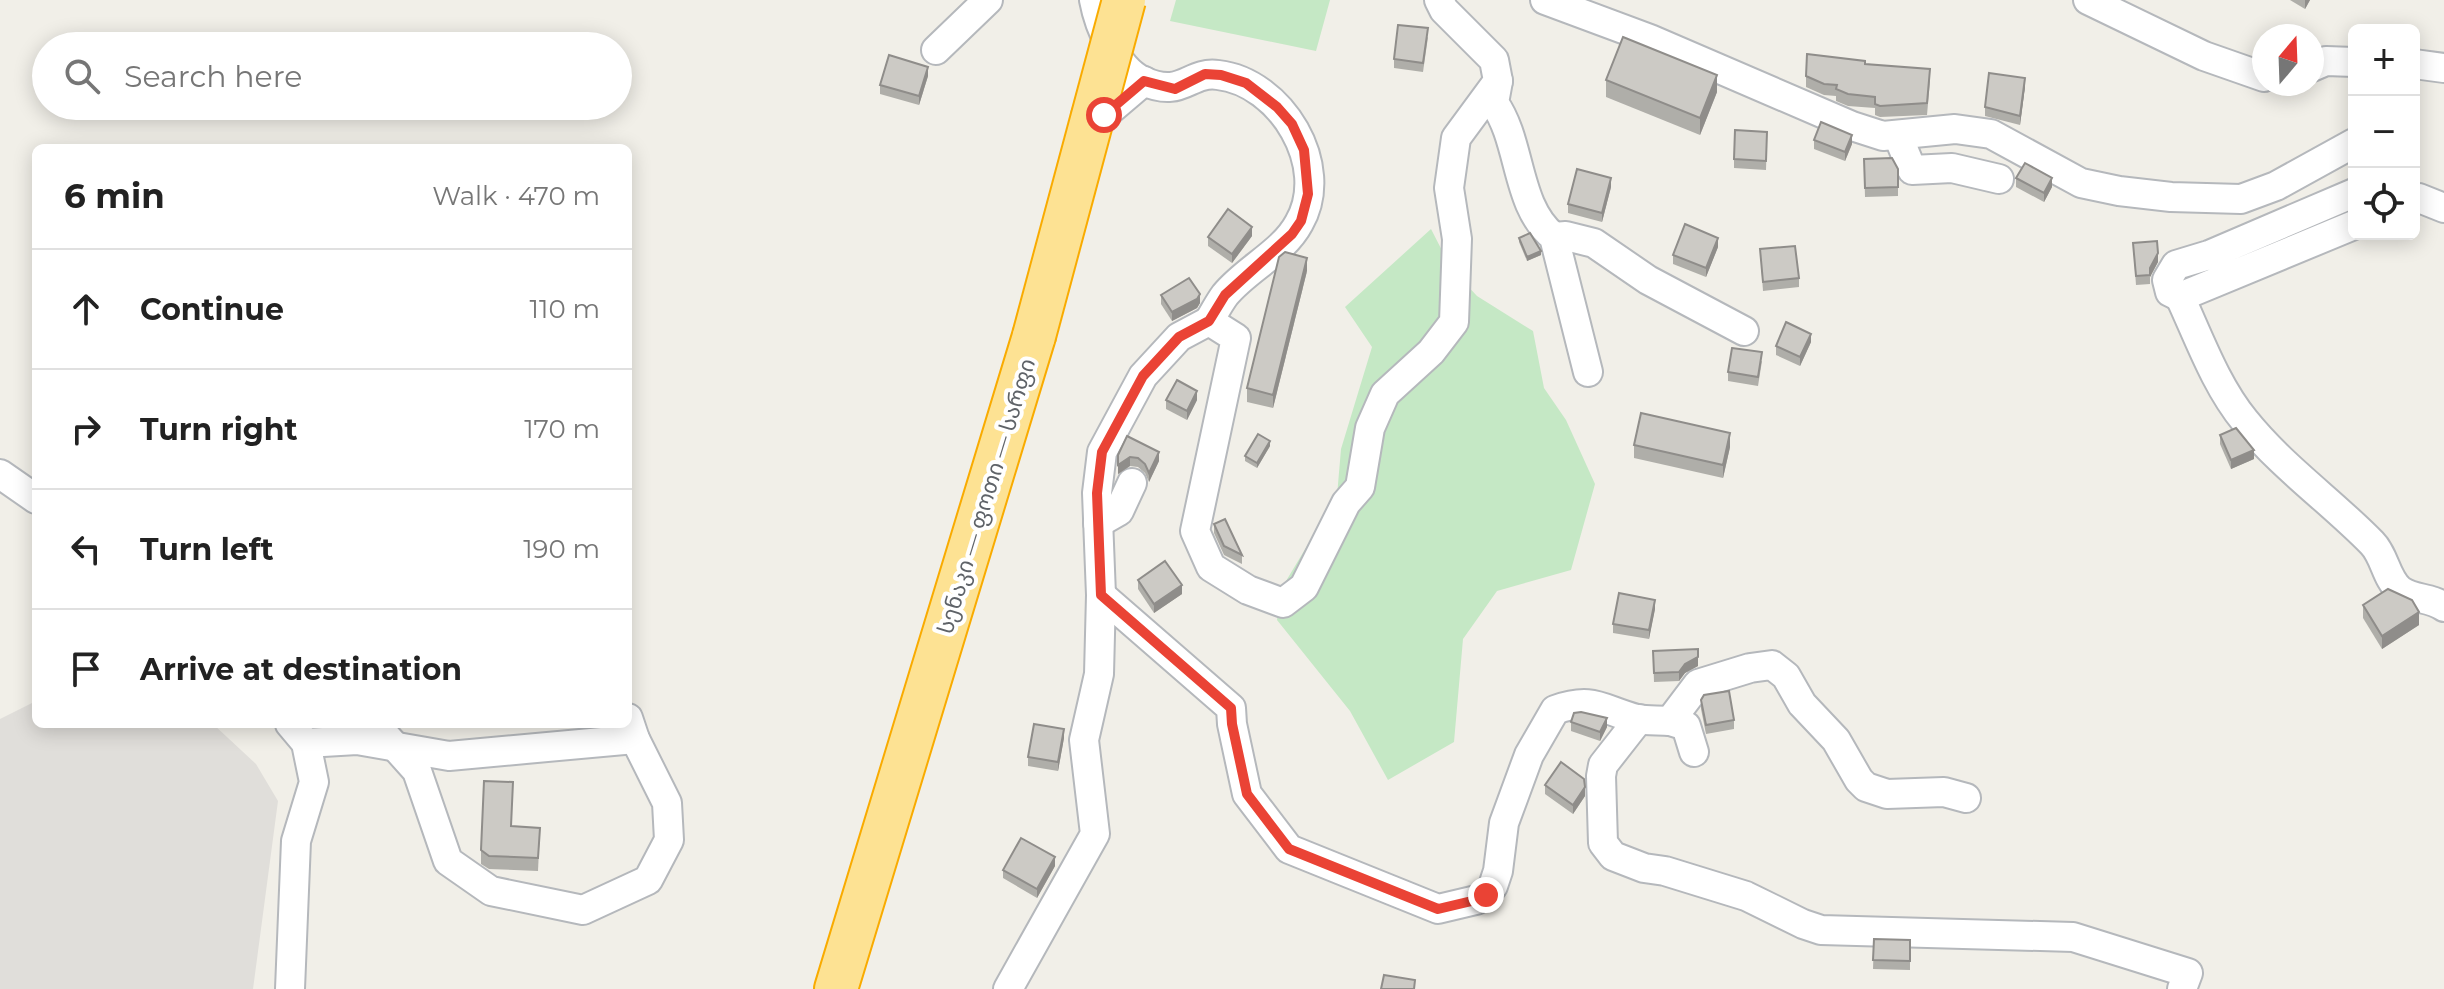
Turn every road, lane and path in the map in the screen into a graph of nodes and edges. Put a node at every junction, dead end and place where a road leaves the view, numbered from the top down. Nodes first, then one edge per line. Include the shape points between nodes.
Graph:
1 (988, 0) edge
2 (1094, 0) edge
3 (1124, 0) edge
4 (1439, 0) edge
5 (1545, 0) edge
6 (2088, 0) edge
7 (936, 50) dead end
8 (2324, 62) edge
9 (2348, 62) edge
10 (2420, 65) edge
11 (2444, 68) edge
12 (2252, 73) edge
13 (1144, 81) junction
14 (1498, 81) junction
15 (1073, 116) dead end
16 (1898, 136) junction
17 (2348, 146) edge
18 (1999, 179) dead end
19 (2348, 196) edge
20 (2420, 198) edge
21 (2444, 208) edge
22 (2348, 227) edge
23 (1554, 237) junction
24 (2180, 297) junction
25 (1209, 321) junction
26 (1744, 331) dead end
27 (1588, 372) dead end
28 (0, 474) edge
29 (1132, 483) dead end
30 (32, 496) edge
31 (1098, 523) junction
32 (1101, 595) junction
33 (2444, 607) edge
34 (1639, 719) junction
35 (1670, 721) junction
36 (378, 728) edge
37 (632, 729) edge
38 (298, 734) edge
39 (395, 747) junction
40 (1694, 752) dead end
41 (1966, 798) dead end
42 (290, 989) edge
43 (836, 989) edge
44 (1008, 989) edge
45 (2182, 989) edge

1 - 7 street
2 - 13 street via 1112,48
3 - 43 highway, სენაკი — ფოთი — სარფი, bridge via 1034,336
4 - 14 street via 1494,60
5 - 16 street via 1852,126
6 - 12 street via 2204,56
8 - 9 street
10 - 11 street
13 - 15 street via 1104,115
13 - 25 street via 1175,89 1205,74 1246,83 1292,124 1304,150 1308,194 1301,221 1225,295
14 - 23 street via 1494,103 1503,115 1532,204 1543,228
14 - 25 street via 1456,138 1449,188 1457,239 1454,322 1431,352 1385,394 1370,428 1360,487 1346,503 1304,587 1283,603 1248,590 1211,567 1195,531 1236,338
16 - 17 street via 1955,129 1991,134 2081,183 2171,197 2241,199
16 - 18 street via 1912,170 1952,168
19 - 24 street via 2176,265 2167,280 2170,292
20 - 21 street
22 - 24 street
23 - 26 street via 1594,243 1648,280
23 - 27 street
24 - 33 street via 2243,419 2375,546 2395,586 2410,597
25 - 31 street via 1179,337 1143,376 1129,401 1102,452
28 - 30 street
29 - 31 street via 1119,511
31 - 32 street
32 - 34 street via 1231,708 1247,794 1289,849 1438,909 1476,900 1493,886 1504,823 1529,755 1555,710 1587,703
32 - 44 street via 1099,674 1084,740 1095,834
34 - 35 street
34 - 45 street via 1603,765 1603,843 1613,856 1746,896 1821,930 2073,937 2188,973
35 - 40 street via 1686,726
35 - 41 street via 1698,684 1772,665 1836,740 1866,787 1887,794 1944,792
36 - 39 street
37 - 39 street via 449,756
37 - 39 street via 667,803 669,840 648,880 583,910 491,891 448,861 417,771
38 - 39 street
38 - 42 street via 314,782 296,841

